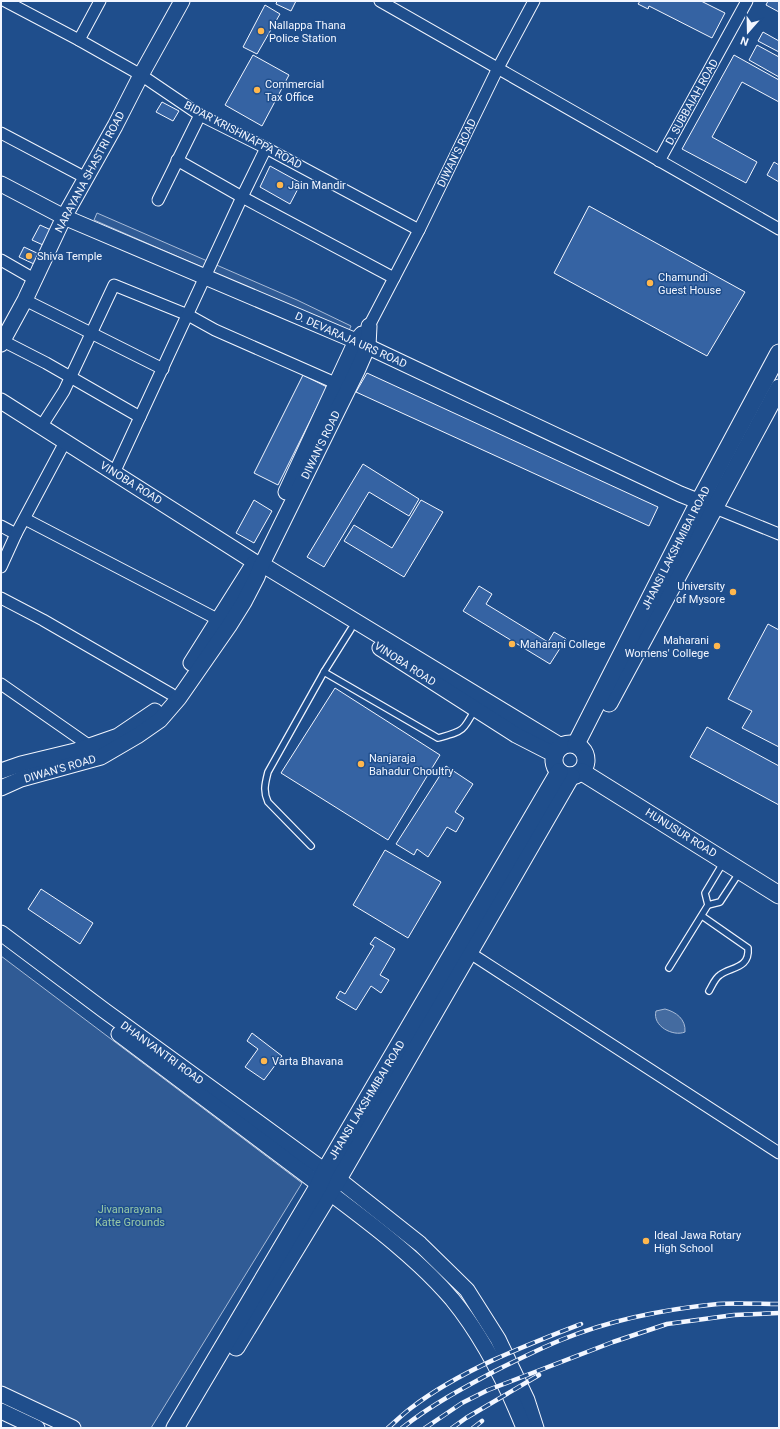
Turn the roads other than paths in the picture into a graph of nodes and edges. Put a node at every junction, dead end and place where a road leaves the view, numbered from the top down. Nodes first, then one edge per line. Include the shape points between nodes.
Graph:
1 (5, 1) edge
2 (100, 1) edge
3 (182, 1) edge
4 (380, 1) edge
5 (534, 1) edge
6 (747, 1) edge
7 (79, 40) junction
8 (498, 68) junction
9 (140, 75) junction
10 (200, 115) junction
11 (1, 133) edge
12 (266, 148) junction
13 (177, 160) junction
14 (659, 161) junction
15 (86, 178) junction
16 (1, 184) edge
17 (242, 197) junction
18 (158, 200) dead end
19 (64, 217) junction
20 (779, 229) edge
21 (419, 230) junction
22 (1, 260) edge
23 (205, 277) junction
24 (394, 278) junction
25 (34, 279) junction
26 (25, 300) junction
27 (188, 315) junction
28 (369, 326) joint
29 (92, 333) junction
30 (2, 343) edge
31 (362, 343) junction
32 (779, 353) edge
33 (162, 369) junction
34 (71, 377) junction
35 (342, 386) junction
36 (779, 388) edge
37 (1, 401) edge
38 (140, 417) junction
39 (41, 427) junction
40 (66, 442) junction
41 (114, 473) junction
42 (699, 502) junction
43 (715, 508) junction
44 (25, 519) junction
45 (1, 526) edge
46 (16, 534) junction
47 (779, 534) edge
48 (258, 564) junction
49 (1, 567) edge
50 (1, 598) edge
51 (219, 620) junction
52 (351, 629) junction
53 (324, 672) junction
54 (1, 684) edge
55 (171, 694) junction
56 (475, 708) junction
57 (90, 746) junction
58 (572, 760) junction
59 (1, 771) edge
60 (1, 788) edge
61 (311, 846) dead end
62 (724, 861) junction
63 (740, 871) junction
64 (779, 882) edge
65 (779, 895) edge
66 (708, 904) junction
67 (702, 916) junction
68 (1, 933) edge
69 (1, 945) edge
70 (470, 953) junction
71 (669, 968) dead end
72 (708, 991) dead end
73 (102, 1015) junction
74 (778, 1149) edge
75 (328, 1182) junction
76 (1, 1394) edge
77 (1, 1411) edge
78 (38, 1428) edge
79 (73, 1428) edge
80 (175, 1428) edge
81 (188, 1428) edge
82 (524, 1428) edge
83 (536, 1428) edge

1 - 7 street, BIDAR KRISHNAPPA ROAD
2 - 7 street
3 - 9 street, NARAYANA SHASTRI ROAD
4 - 8 street
5 - 8 street, DIWAN'S ROAD
6 - 14 street, D. SUBBAIAH ROAD
7 - 9 street, BIDAR KRISHNAPPA ROAD
8 - 14 street
8 - 21 street, DIWAN'S ROAD
9 - 10 street, BIDAR KRISHNAPPA ROAD
9 - 15 street, NARAYANA SHASTRI ROAD
10 - 12 street, BIDAR KRISHNAPPA ROAD
10 - 13 street
11 - 15 street
12 - 17 street
12 - 21 street, BIDAR KRISHNAPPA ROAD
13 - 17 street
13 - 18 street
14 - 20 street
15 - 19 street, NARAYANA SHASTRI ROAD
16 - 19 street, D. DEVARAJA URS ROAD
17 - 23 street
17 - 24 street
19 - 23 street, D. DEVARAJA URS ROAD
19 - 25 street, NARAYANA SHASTRI ROAD
21 - 24 street, DIWAN'S ROAD
22 - 25 street
23 - 27 street
23 - 31 street, D. DEVARAJA URS ROAD
24 - 28 street, DIWAN'S ROAD
25 - 26 street, NARAYANA SHASTRI ROAD
26 - 29 street
26 - 30 street, NARAYANA SHASTRI ROAD
27 - 29 street via 114,285
27 - 33 street
27 - 35 street via 215,330
28 - 31 street, DIWAN'S ROAD
29 - 33 street
29 - 34 street
30 - 34 street
31 - 35 street, DIWAN'S ROAD
31 - 42 street, D. DEVARAJA URS ROAD
32 - 42 main road, JHANSI LAKSHMIBAI ROAD
33 - 38 street
34 - 38 street
34 - 39 street
35 - 48 street, DIWAN'S ROAD
36 - 43 main road, JHANSI LAKSHMIBAI ROAD
37 - 39 street, VINOBA ROAD
38 - 41 street
39 - 40 street, VINOBA ROAD
40 - 41 street, VINOBA ROAD
40 - 44 street
41 - 48 street, VINOBA ROAD
42 - 43 street, D. DEVARAJA URS ROAD
42 - 58 main road, JHANSI LAKSHMIBAI ROAD
43 - 47 street
43 - 58 main road, JHANSI LAKSHMIBAI ROAD
44 - 46 street
44 - 51 street
45 - 46 street
46 - 49 street
48 - 51 street
48 - 52 street, VINOBA ROAD via 264,574
48 - 58 street, VINOBA ROAD
48 - 60 street, DIWAN'S ROAD via 257,577 229,626 179,698 160,720 101,757 22,779
50 - 55 street
51 - 55 street
52 - 53 lane
52 - 56 street, VINOBA ROAD
53 - 56 lane via 438,738 459,732 466,726
53 - 61 lane via 268,772 264,785 264,794 268,802
54 - 57 street
55 - 57 street via 152,714 118,736
56 - 58 street, VINOBA ROAD via 516,735
57 - 59 street
58 - 62 main road, HUNUSUR ROAD
58 - 64 main road
58 - 70 main road, JHANSI LAKSHMIBAI ROAD
58 - 75 main road, JHANSI LAKSHMIBAI ROAD
62 - 63 main road, HUNUSUR ROAD
62 - 66 lane via 705,893
63 - 65 main road, HUNUSUR ROAD
63 - 66 lane via 720,902
66 - 67 lane
67 - 71 lane
67 - 72 lane via 748,948 744,962 719,975
68 - 73 street, DHANVANTRI ROAD
69 - 73 street, DHANVANTRI ROAD
70 - 74 street
70 - 75 main road, JHANSI LAKSHMIBAI ROAD
73 - 75 street, DHANVANTRI ROAD
75 - 80 main road, JHANSI LAKSHMIBAI ROAD
75 - 81 main road, JHANSI LAKSHMIBAI ROAD
75 - 82 street via 452,1299 482,1342
75 - 83 street via 420,1244 467,1290 498,1339 528,1400
76 - 79 street
77 - 78 street

